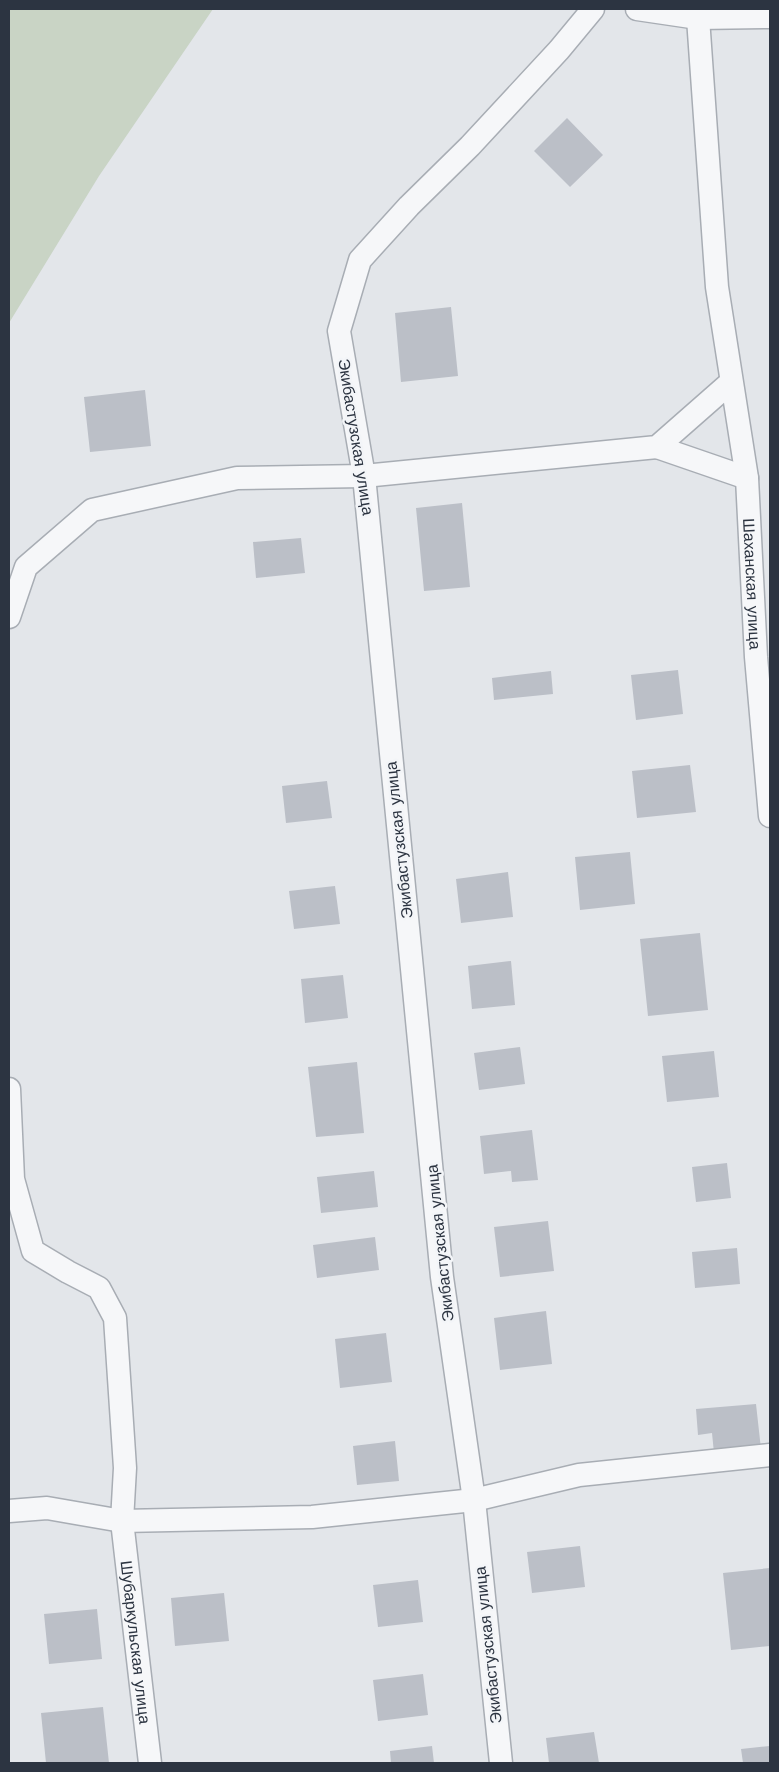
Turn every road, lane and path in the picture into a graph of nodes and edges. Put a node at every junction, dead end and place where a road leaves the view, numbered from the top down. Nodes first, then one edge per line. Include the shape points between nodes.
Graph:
1 (593, 9) edge
2 (637, 9) edge
3 (770, 17) edge
4 (698, 18) junction
5 (731, 382) junction
6 (657, 447) junction
7 (364, 476) junction
8 (747, 478) junction
9 (17, 572) edge
10 (9, 617) edge
11 (770, 816) edge
12 (9, 1088) edge
13 (770, 1455) edge
14 (474, 1500) junction
15 (9, 1511) edge
16 (122, 1521) junction
17 (150, 1763) edge
18 (501, 1763) edge

1 - 7 street, Экибастузская улица via 470,146 360,260 339,331
2 - 4 street
3 - 4 street
4 - 5 street, Шаханская улица via 717,287
5 - 6 street
5 - 8 street, Шаханская улица
6 - 7 street
6 - 8 street
7 - 9 street via 237,478 92,510
7 - 14 street, Экибастузская улица via 442,1277
8 - 11 street, Шаханская улица via 756,657
9 - 10 street
12 - 16 street, Шубаркульская улица via 13,1179 33,1251 98,1288 115,1318 125,1468
13 - 14 street via 579,1475
14 - 16 street via 312,1517
14 - 18 street, Экибастузская улица
15 - 16 street via 47,1508
16 - 17 street, Шубаркульская улица

